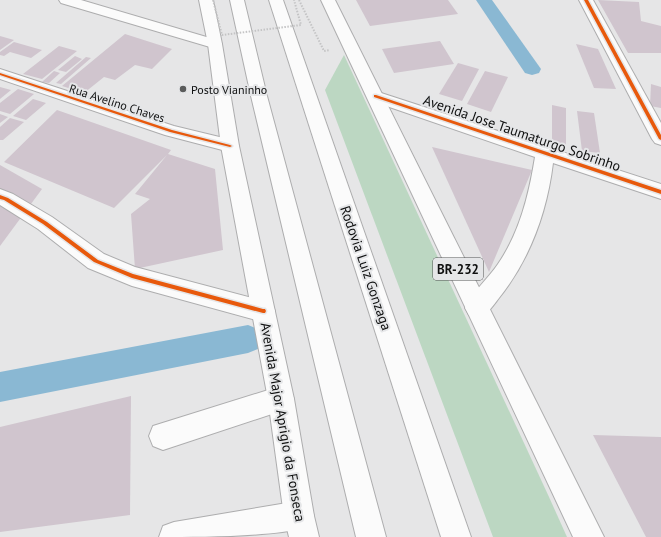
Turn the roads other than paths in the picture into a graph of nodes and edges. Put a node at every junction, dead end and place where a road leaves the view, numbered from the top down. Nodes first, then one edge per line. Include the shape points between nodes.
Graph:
1 (66, 0) edge
2 (206, 0) edge
3 (237, 0) edge
4 (276, 0) edge
5 (328, 0) edge
6 (586, 0) edge
7 (215, 44) junction
8 (0, 74) edge
9 (375, 96) junction
10 (661, 139) edge
11 (230, 146) junction
12 (546, 153) junction
13 (661, 192) edge
14 (0, 197) edge
15 (477, 308) junction
16 (263, 311) junction
17 (281, 399) junction
18 (163, 436) dead end
19 (301, 527) edge
20 (174, 537) edge
21 (371, 537) edge
22 (456, 537) edge
23 (589, 537) edge

1 - 7 main road
2 - 7 main road, Avenida Major Aprigio da Fonseca
3 - 21 main road
4 - 22 main road, Rodovia Luiz Gonzaga
5 - 9 main road, BR-232
6 - 10 main road
7 - 11 main road, Avenida Major Aprigio da Fonseca
8 - 11 main road, Rua Avelino Chaves via 171,131
9 - 12 main road, Avenida Jose Taumaturgo Sobrinho
9 - 15 main road, BR-232
11 - 16 main road, Avenida Major Aprigio da Fonseca
12 - 13 main road, Avenida Jose Taumaturgo Sobrinho
12 - 15 main road via 538,197 521,244 507,269
14 - 16 main road via 45,223 96,261 132,276
15 - 23 main road, BR-232
16 - 17 main road, Avenida Major Aprigio da Fonseca
17 - 18 main road
17 - 19 main road, Avenida Major Aprigio da Fonseca
19 - 20 main road

